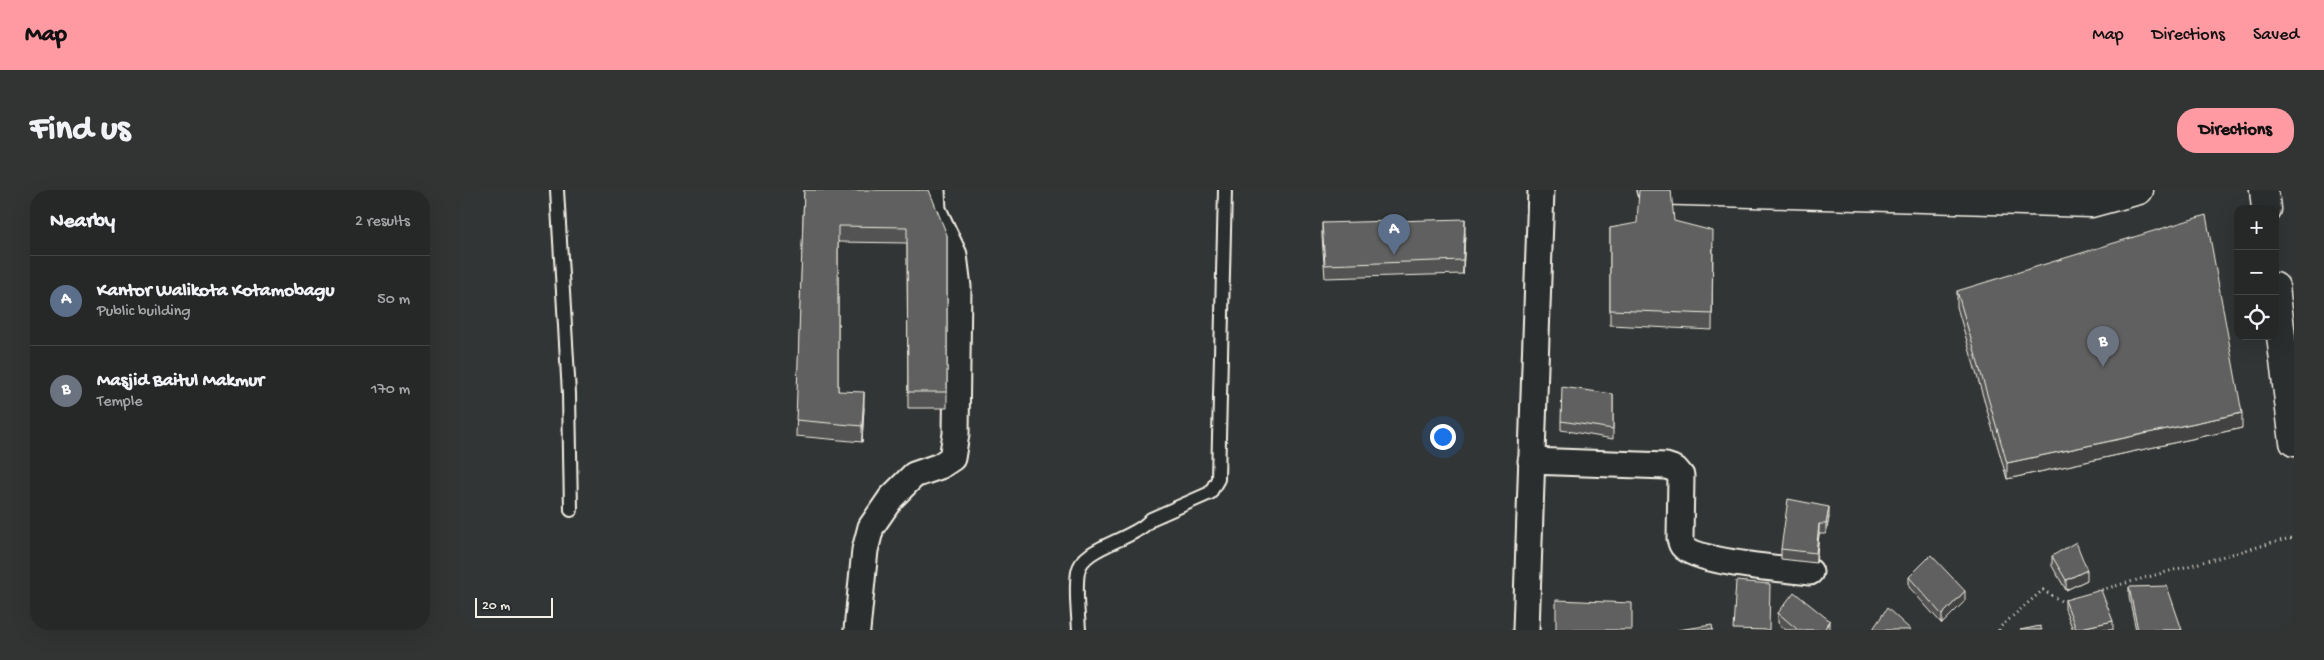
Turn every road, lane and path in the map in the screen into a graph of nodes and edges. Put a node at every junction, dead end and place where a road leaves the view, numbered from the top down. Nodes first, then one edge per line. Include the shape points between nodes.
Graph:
1 (557, 190) edge
2 (932, 190) edge
3 (1225, 190) edge
4 (1541, 190) edge
5 (1651, 190) edge
6 (2138, 190) edge
7 (2264, 190) edge
8 (2266, 205) edge
9 (2276, 295) edge
10 (2294, 442) edge
11 (1532, 461) junction
12 (571, 510) dead end
13 (2294, 537) edge
14 (1810, 572) dead end
15 (2089, 594) edge
16 (2070, 599) edge
17 (1998, 629) edge
18 (857, 630) edge
19 (1079, 630) edge
20 (1526, 630) edge

1 - 12 lane via 570,394
2 - 18 street via 933,210 954,255 958,287 956,434 952,458 914,475 891,498 871,527 865,550
3 - 19 lane via 1218,479 1210,494 1150,519 1132,535 1088,556 1078,570
4 - 11 street
5 - 6 main road via 2092,203
7 - 8 main road
9 - 10 main road
11 - 14 street via 1675,469 1681,476 1680,539 1683,546 1718,560
11 - 20 street
13 - 15 path
16 - 17 path via 2061,602 2043,590

